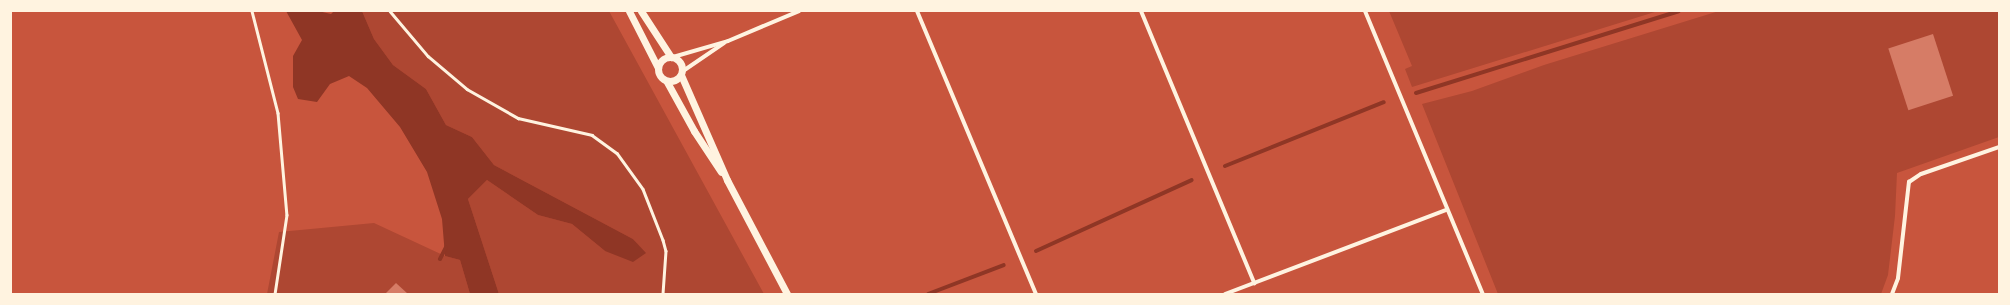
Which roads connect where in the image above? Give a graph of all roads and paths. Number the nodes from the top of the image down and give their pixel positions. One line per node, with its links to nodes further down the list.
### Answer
1 (252, 11): 18 (path)
2 (390, 11): 19 (path)
3 (629, 11): 11 (street)
4 (641, 11): 10 (street)
5 (799, 11): 9 (street)
6 (917, 11): 21 (street)
7 (1141, 11): 17 (street)
8 (1365, 11): 16 (street)
9 (728, 41): 10 (street); 12 (street)
10 (672, 57): 11 (street); 12 (street)
11 (658, 68): 13 (street)
12 (682, 73): 13 (street); 15 (street)
13 (667, 82): 15 (street)
14 (1999, 147): 24 (street)
15 (727, 180): 20 (street)
16 (1446, 210): 17 (street); 23 (street)
17 (1254, 283): 22 (street)
18 (275, 294)
19 (663, 294)
20 (787, 294)
21 (1036, 294)
22 (1225, 294)
23 (1483, 294)
24 (1892, 294)

